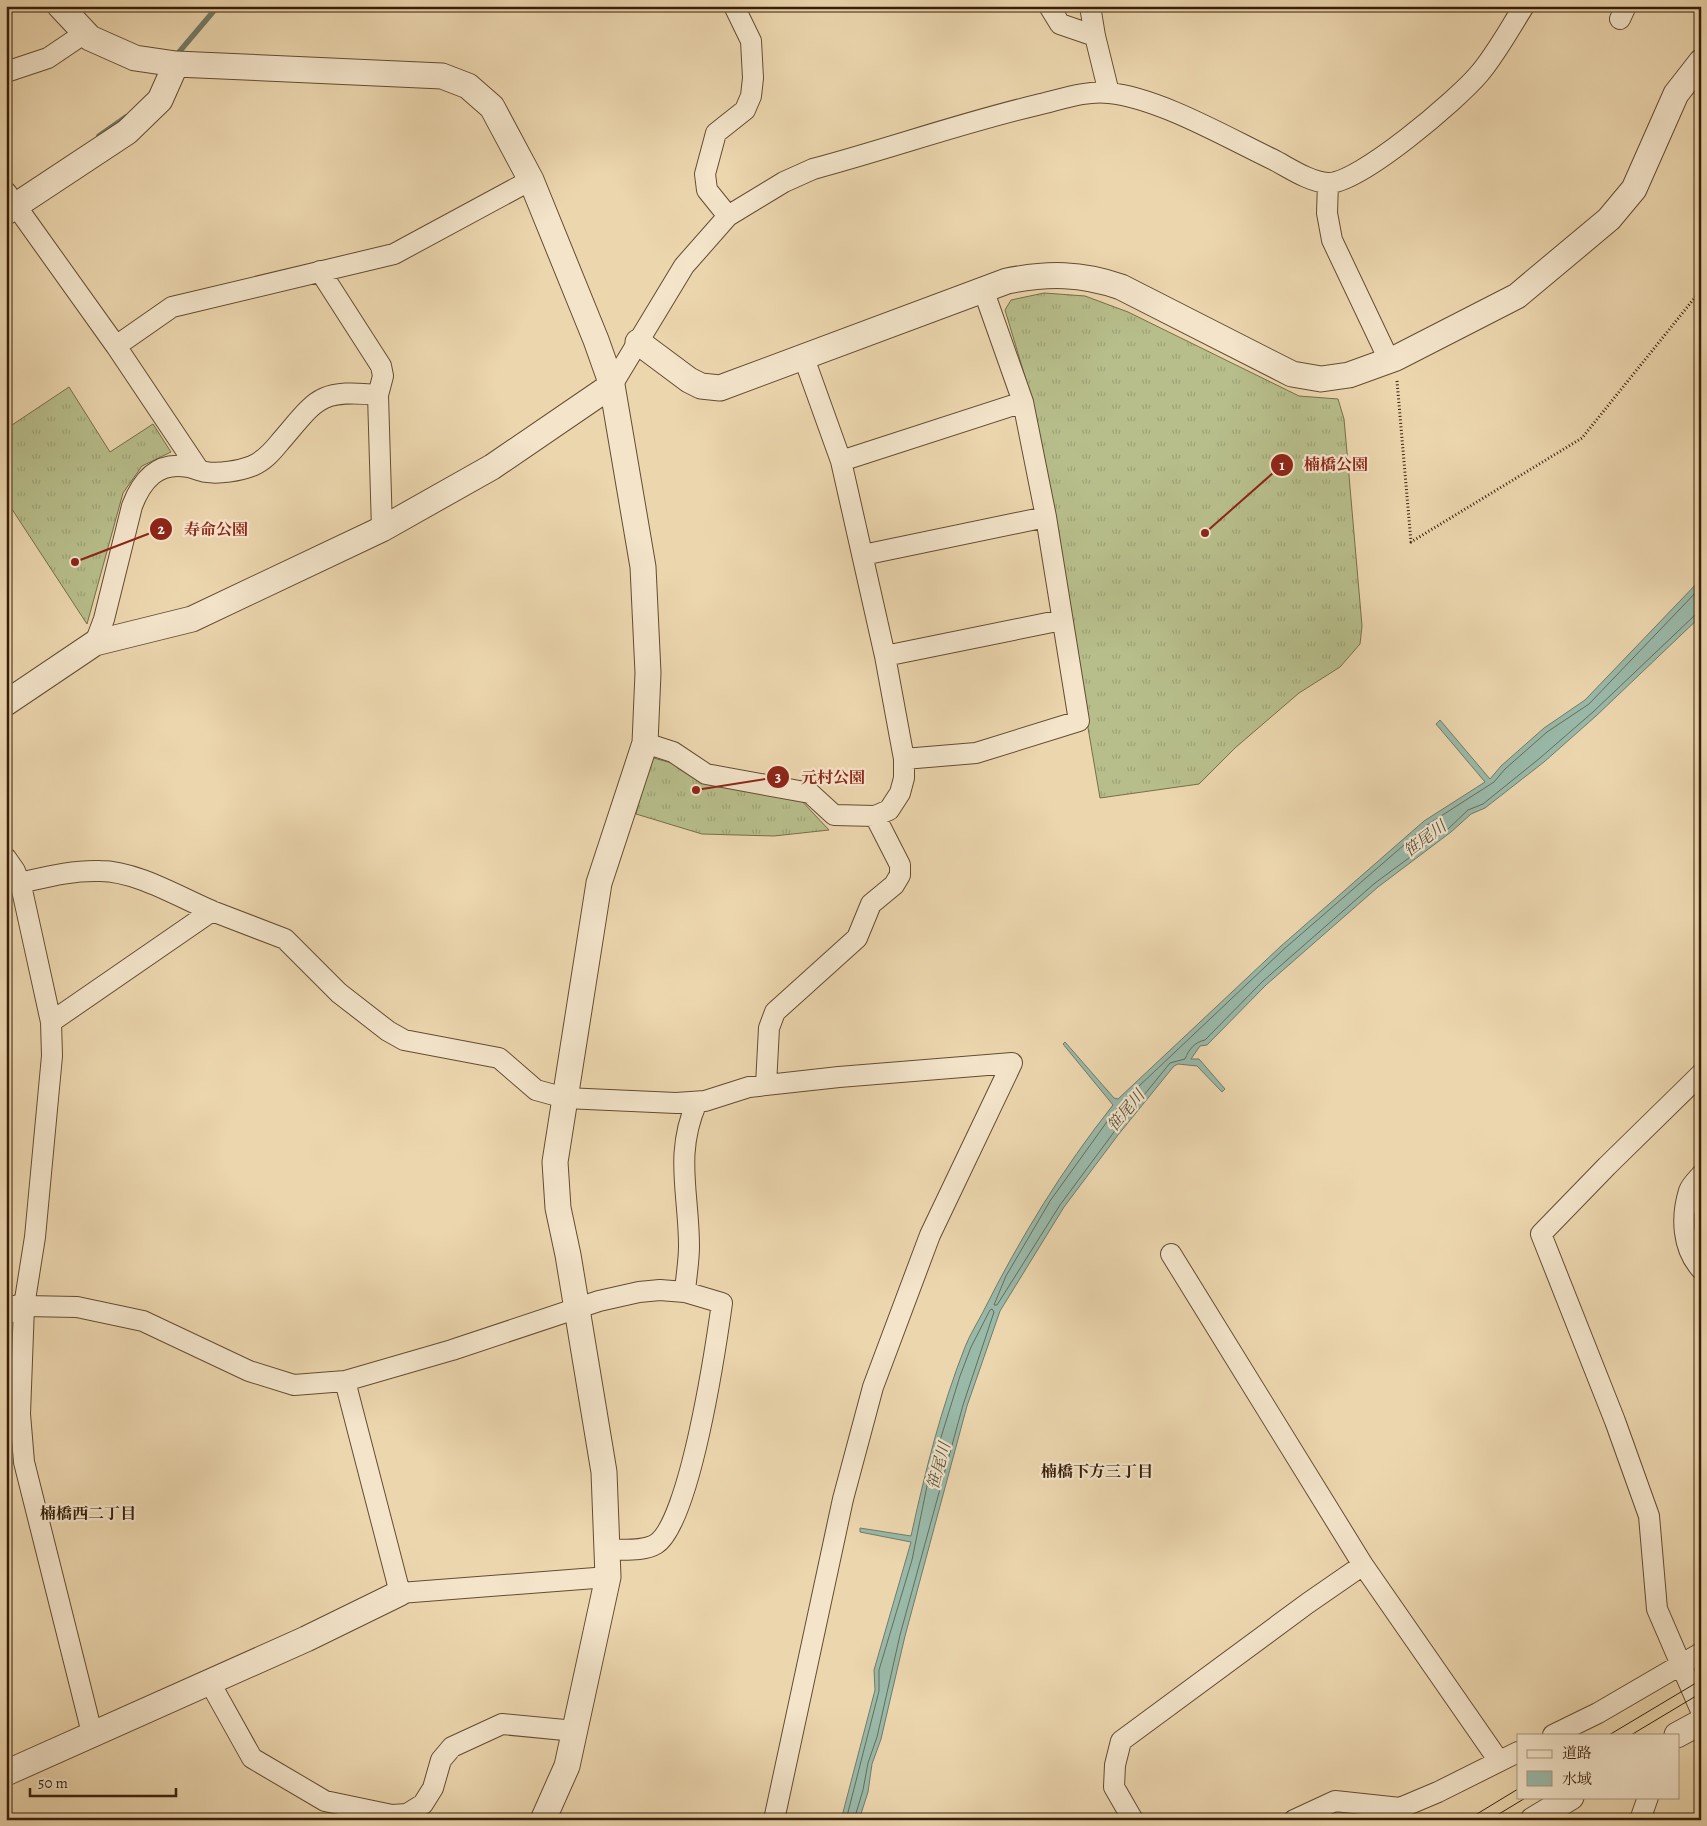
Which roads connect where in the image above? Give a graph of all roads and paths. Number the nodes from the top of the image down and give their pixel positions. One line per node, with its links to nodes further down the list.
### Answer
1 (60, 6): 6 (street)
2 (734, 6): 15 (street)
3 (1049, 6): 7 (street)
4 (1090, 6): 7 (street)
5 (1524, 6): 13 (street)
6 (85, 33): 9 (street); 10 (street)
7 (1095, 36): 11 (street)
8 (1701, 62): 22 (street)
9 (176, 64): 12 (street); 14 (street)
10 (6, 72)
11 (1109, 93): 13 (street); 15 (street)
12 (531, 180): 16 (street); 23 (street)
13 (1328, 183): 22 (street)
14 (10, 202): 20 (street)
15 (728, 216): 19 (street)
16 (320, 271): 20 (street); 24 (street)
17 (983, 289): 21 (street); 22 (street); 25 (street)
18 (1701, 290): 22 (path)
19 (638, 342): 21 (street); 23 (street)
20 (116, 346): 27 (street)
21 (804, 358): 26 (street)
22 (1392, 359)
23 (612, 385): 29 (street); 35 (street)
24 (378, 395): 27 (street); 29 (street)
25 (1023, 402): 26 (street); 28 (street)
26 (841, 461): 30 (street)
27 (199, 470): 32 (street)
28 (1046, 517): 30 (street); 31 (street)
29 (382, 529): 32 (street)
30 (863, 555): 33 (street)
31 (1062, 620): 33 (street); 36 (street)
32 (95, 642): 34 (street)
33 (885, 656): 36 (street)
34 (6, 702)
35 (645, 743): 37 (street); 44 (street)
36 (904, 759): 37 (street)
37 (875, 816): 43 (street)
38 (6, 858): 39 (street)
39 (19, 883): 40 (street); 41 (street)
40 (212, 912): 41 (street); 44 (street)
41 (51, 1022): 50 (street)
42 (1701, 1074): 58 (street)
43 (766, 1085): 45 (street); 72 (street)
44 (565, 1098): 45 (street); 51 (street)
45 (697, 1102): 49 (street)
46 (1701, 1175): 48 (street)
47 (1171, 1254): 54 (street)
48 (1701, 1269)
49 (685, 1292): 51 (street); 53 (street)
50 (15, 1309): 52 (street); 63 (street)
51 (578, 1310): 52 (street); 53 (street)
52 (345, 1381): 56 (street)
53 (607, 1550): 55 (street)
54 (1363, 1565): 67 (street); 73 (street)
55 (608, 1577): 56 (street); 62 (street)
56 (400, 1593): 59 (street)
57 (1701, 1653): 58 (street)
58 (1680, 1665): 60 (street); 64 (street)
59 (209, 1681): 62 (street); 63 (street)
60 (1701, 1711)
61 (1701, 1722): 65 (street)
62 (575, 1730): 71 (street)
63 (92, 1733): 68 (street)
64 (1555, 1734)
65 (1678, 1734)
66 (1517, 1752): 67 (street)
67 (1500, 1761): 74 (street)
68 (6, 1773)
69 (1569, 1798): 75 (street)
70 (1648, 1798): 76 (street)
71 (543, 1820)
72 (774, 1820)
73 (1133, 1820)
74 (1294, 1820)
75 (1533, 1820)
76 (1640, 1820)

